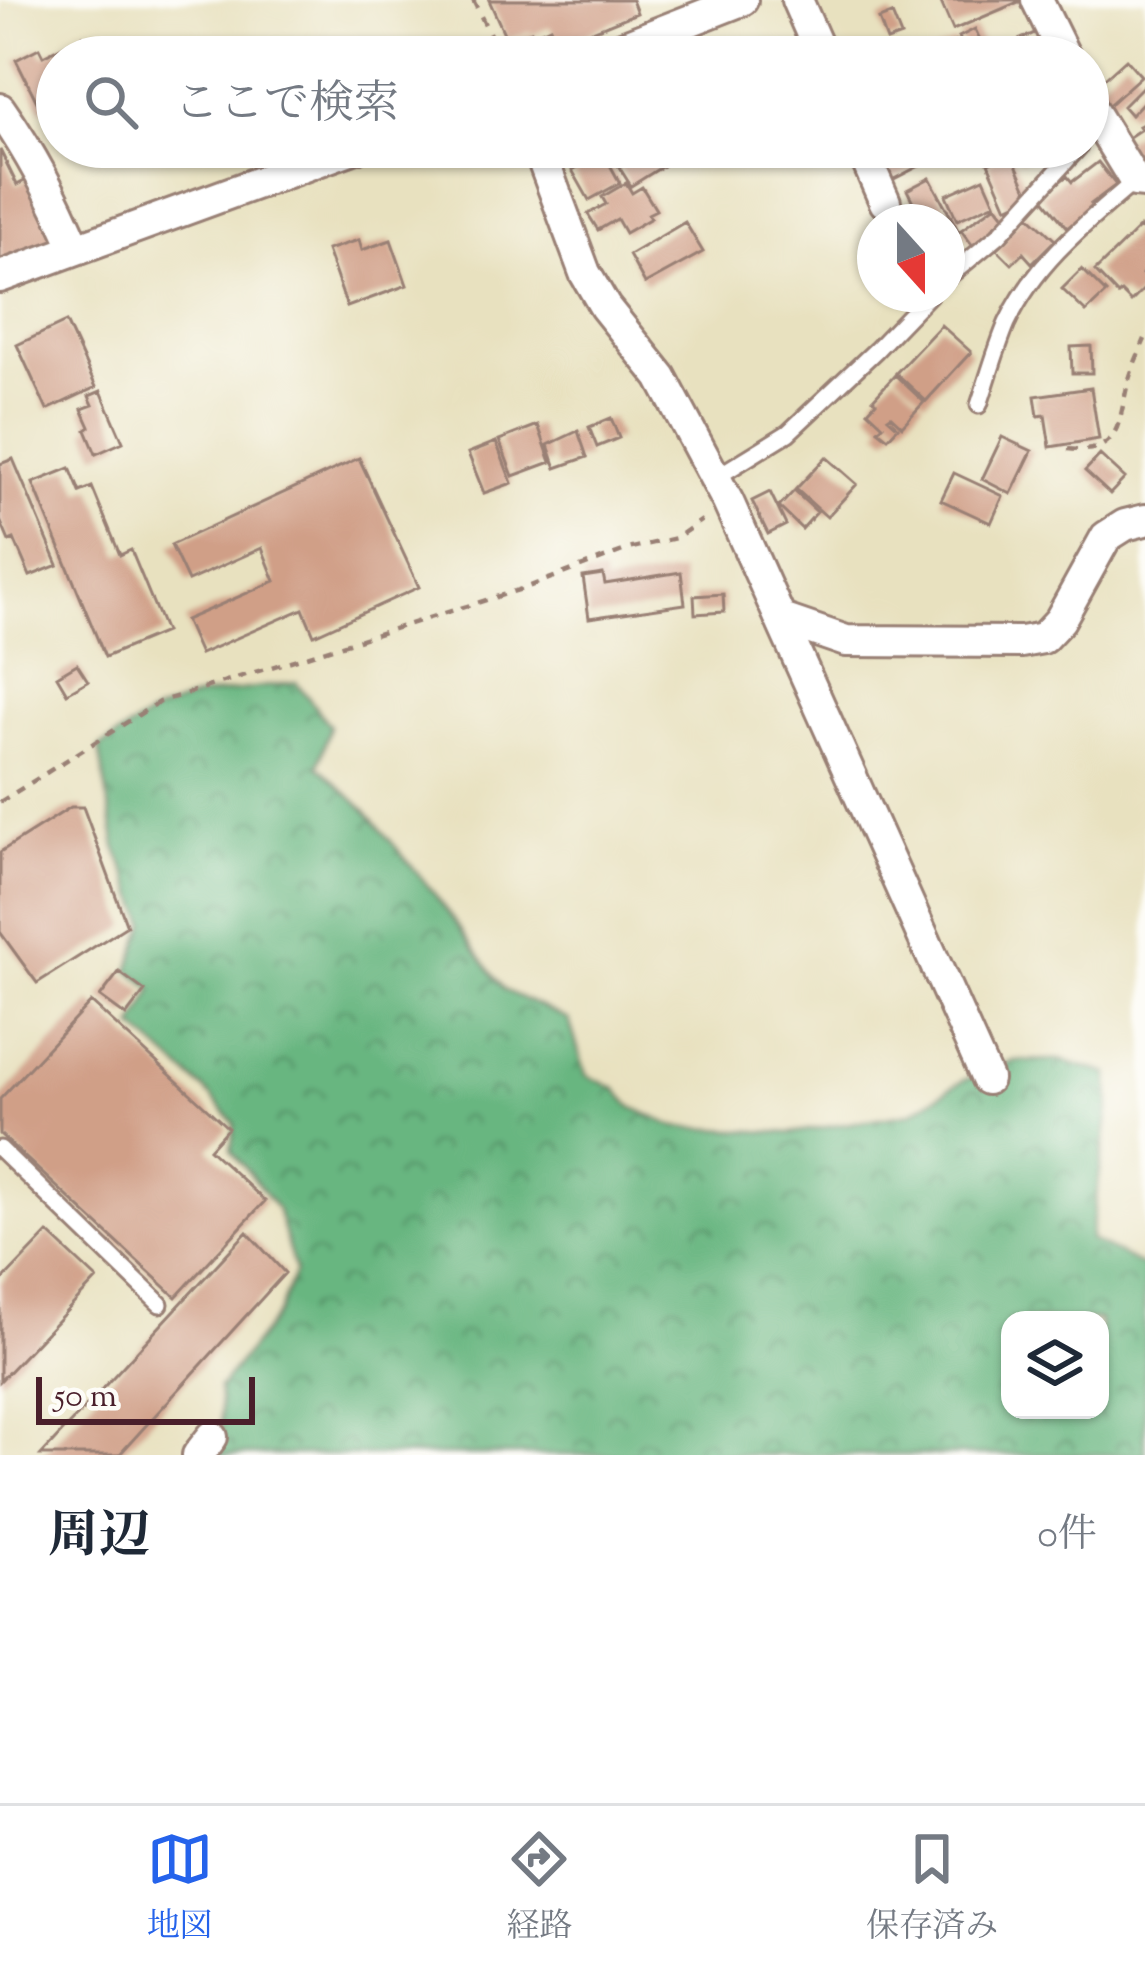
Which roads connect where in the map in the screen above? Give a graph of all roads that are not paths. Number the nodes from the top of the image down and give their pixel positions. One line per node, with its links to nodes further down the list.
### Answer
1 (742, 0): 4 (street)
2 (797, 0): 5 (street)
3 (1037, 0): 6 (street)
4 (650, 36)
5 (813, 36)
6 (1055, 36)
7 (0, 109): 9 (street)
8 (1109, 150): 15 (street)
9 (36, 162)
10 (39, 168): 17 (street)
11 (298, 168): 17 (street)
12 (546, 168): 22 (street)
13 (870, 168): 16 (street)
14 (1056, 168): 18 (lane)
15 (1140, 182): 21 (lane)
16 (885, 202)
17 (76, 249): 19 (street)
18 (965, 263)
19 (0, 277)
20 (912, 312): 22 (lane)
21 (979, 405)
22 (722, 490): 24 (street)
23 (1145, 520): 24 (street)
24 (782, 619): 25 (street)
25 (987, 1079)
26 (0, 1150): 27 (lane)
27 (160, 1304)

